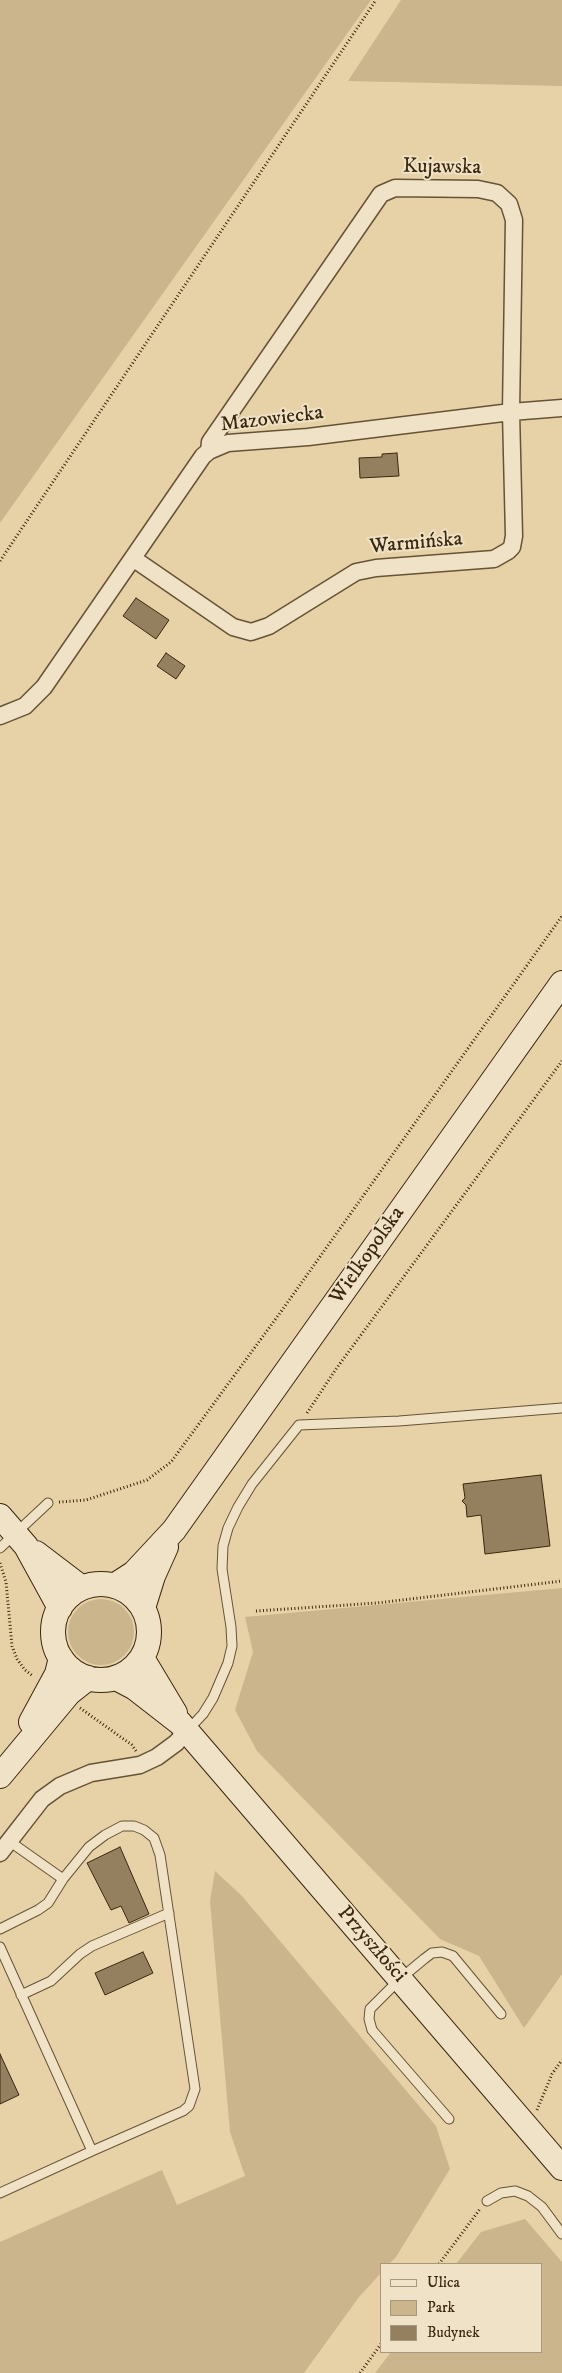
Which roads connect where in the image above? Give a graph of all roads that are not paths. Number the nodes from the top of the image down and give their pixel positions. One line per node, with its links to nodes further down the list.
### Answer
1 (562, 408): 2 (street, Mazowiecka)
2 (511, 412): 3 (street, Mazowiecka); 3 (street, Kujawska); 4 (street, Warmińska)
3 (209, 451): 4 (street, Mazowiecka)
4 (134, 559): 5 (street, Mazowiecka)
5 (0, 716)
6 (562, 983): 9 (main road, Wielkopolska)
7 (562, 1408): 20 (lane)
8 (48, 1503): 10 (lane)
9 (174, 1530): 11 (main road, Wielkopolska); 14 (main road, Wielkopolska)
10 (10, 1536): 12 (main road); 13 (main road)
11 (114, 1586): 12 (main road); 14 (main road)
12 (82, 1588): 13 (main road)
13 (60, 1608): 15 (main road)
14 (143, 1608): 16 (main road)
15 (61, 1658): 17 (main road); 19 (main road)
16 (142, 1658): 18 (main road); 20 (main road, Przyszłości)
17 (88, 1678): 18 (main road); 19 (main road)
18 (116, 1678): 20 (main road, Przyszłości)
19 (58, 1693): 21 (main road)
20 (184, 1727): 22 (street); 27 (main road, Przyszłości)
21 (0, 1775)
22 (4, 1847): 23 (lane)
23 (63, 1879): 24 (lane); 25 (lane)
24 (169, 1913): 28 (lane); 31 (lane)
25 (0, 1929)
26 (0, 1947): 28 (lane)
27 (400, 1978): 29 (lane); 30 (lane); 32 (main road, Przyszłości)
28 (22, 1994): 31 (lane)
29 (501, 2014)
30 (448, 2119)
31 (92, 2151): 33 (lane)
32 (562, 2168)
33 (0, 2193)
34 (487, 2201): 35 (lane)
35 (562, 2234)

